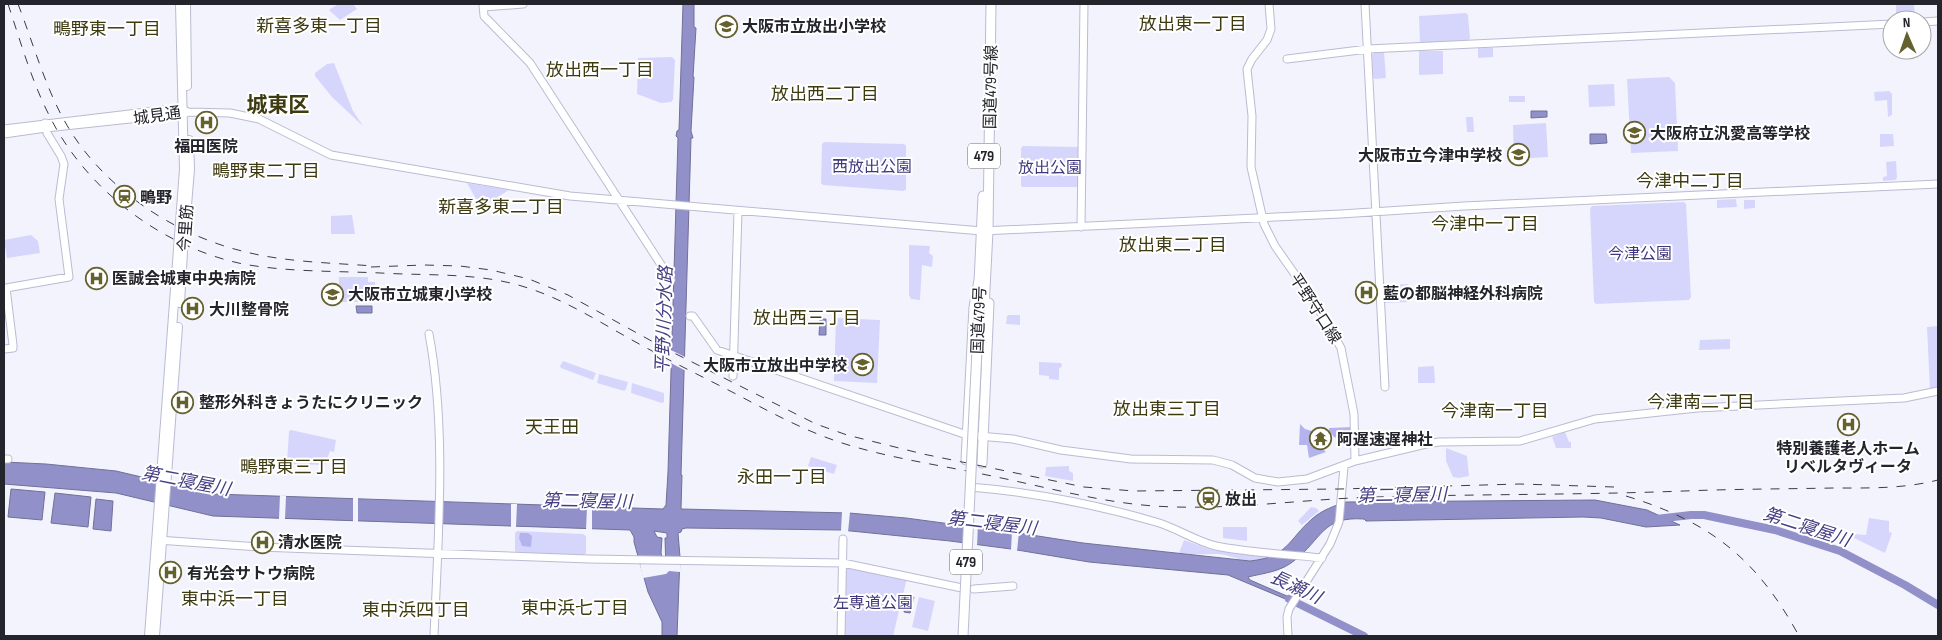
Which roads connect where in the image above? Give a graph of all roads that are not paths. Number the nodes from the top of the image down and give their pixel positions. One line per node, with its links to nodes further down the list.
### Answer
1 (180, 4): 13 (main road, 今里筋)
2 (186, 4): 13 (main road, 今里筋)
3 (523, 4): 9 (street)
4 (986, 4): 23 (highway, 国道479号 / 479)
5 (991, 4): 23 (highway, 国道479号線 / 479)
6 (1084, 4): 22 (street)
7 (1269, 4): 21 (street, 平野守口線)
8 (1366, 4): 11 (street)
9 (483, 5): 18 (street)
10 (1882, 24): 11 (street)
11 (1368, 49): 12 (street); 20 (street)
12 (1287, 59)
13 (185, 112): 14 (street, 城見通); 18 (street, 城見通); 43 (main road, 今里筋)
14 (45, 126): 15 (street, 城見通); 16 (street, 城見通); 30 (street)
15 (4, 129)
16 (4, 134)
17 (1938, 184): 20 (street, 城見通)
18 (618, 200): 19 (street, 城見通); 25 (street)
19 (738, 211): 23 (street, 城見通); 31 (street)
20 (1376, 212): 21 (street, 城見通); 33 (street)
21 (1261, 218): 22 (street, 城見通); 38 (street, 平野守口線)
22 (1081, 227): 23 (street, 城見通)
23 (985, 231): 24 (highway, 国道479号 / 479); 26 (highway, 国道479号 / 479)
24 (986, 268): 27 (highway, 国道479号 / 479); 36 (highway)
25 (671, 280)
26 (979, 280): 27 (highway, 国道479号 / 479); 35 (highway)
27 (981, 309): 41 (highway, 国道479号 / 479, bridge)
28 (690, 316): 31 (street)
29 (429, 334): 44 (street)
30 (4, 349)
31 (734, 357): 32 (street); 35 (street)
32 (733, 376)
33 (1385, 387)
34 (1938, 392): 38 (street)
35 (967, 435): 36 (street); 37 (highway)
36 (983, 437): 39 (highway); 40 (street)
37 (966, 460)
38 (1355, 461): 40 (street)
39 (982, 463)
40 (1344, 467): 45 (street)
41 (972, 488): 45 (street); 54 (highway, 国道479号 / 479, bridge); 55 (highway, 国道479号 / 479)
42 (843, 539): 46 (street)
43 (160, 541): 44 (street); 50 (main road); 51 (main road)
44 (437, 553): 46 (street); 52 (street)
45 (1322, 558): 56 (street)
46 (842, 563): 48 (street); 53 (street)
47 (1012, 586): 49 (street)
48 (962, 588)
49 (974, 589)
50 (149, 636)
51 (155, 636)
52 (434, 636)
53 (841, 636)
54 (963, 636)
55 (968, 636)
56 (1288, 636)

